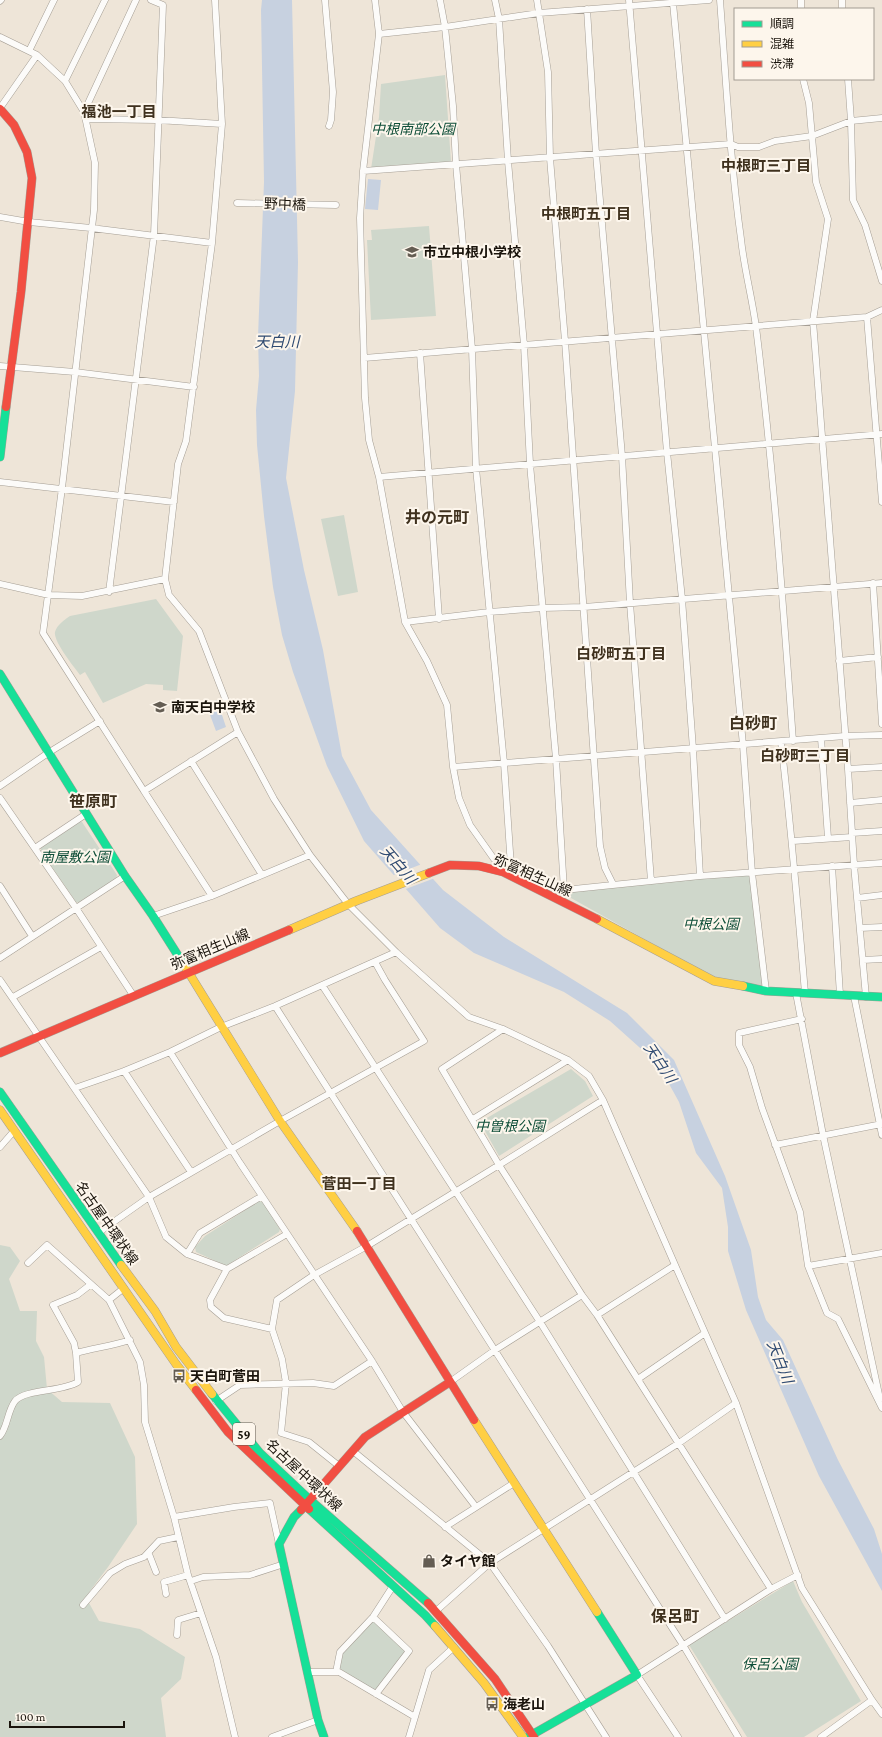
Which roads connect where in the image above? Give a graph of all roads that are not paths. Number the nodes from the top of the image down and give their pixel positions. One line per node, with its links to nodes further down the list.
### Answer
1 (54, 0): 21 (street)
2 (106, 0): 25 (street)
3 (136, 0): 27 (street)
4 (151, 0): 29 (street)
5 (215, 0): 31 (street)
6 (325, 0): 32 (street)
7 (375, 0): 19 (street)
8 (440, 0): 18 (street)
9 (495, 0): 17 (street)
10 (537, 0): 16 (street)
11 (709, 0): 14 (street)
12 (720, 0): 34 (street)
13 (630, 3): 14 (street); 15 (street); 36 (street)
14 (673, 3): 35 (street)
15 (588, 9): 16 (street); 37 (street)
16 (539, 13): 17 (street); 38 (street)
17 (499, 19): 18 (street); 39 (street)
18 (445, 27): 19 (street); 40 (street)
19 (379, 34): 41 (street)
20 (0, 37): 21 (street)
21 (29, 51): 22 (street)
22 (37, 55): 25 (street); 26 (street)
23 (803, 80): 33 (street)
24 (848, 80): 30 (street)
25 (65, 81): 27 (street)
26 (0, 108): 45 (street)
27 (85, 115): 29 (street); 46 (street)
28 (882, 118): 30 (street)
29 (157, 120): 31 (street); 47 (street)
30 (851, 121): 33 (street); 49 (street)
31 (222, 124): 48 (street)
32 (329, 126)
33 (812, 136): 34 (street); 52 (street)
34 (731, 144): 35 (street); 53 (street)
35 (687, 148): 36 (street); 54 (street)
36 (642, 151): 37 (street); 55 (street)
37 (596, 154): 38 (street); 56 (street)
38 (550, 158): 39 (street); 57 (street)
39 (508, 161): 40 (street); 58 (street)
40 (456, 164): 41 (street); 59 (street)
41 (363, 171): 61 (street)
42 (238, 203): 43 (street, 野中橋)
43 (334, 205)
44 (0, 217): 45 (street)
45 (29, 222): 46 (street); 63 (street)
46 (91, 228): 47 (street); 64 (street)
47 (154, 235): 48 (street); 65 (street)
48 (212, 243): 66 (street)
49 (882, 281)
50 (882, 310): 51 (street)
51 (867, 317): 52 (street); 67 (street)
52 (813, 321): 53 (street); 68 (street)
53 (755, 326): 54 (street); 69 (street)
54 (704, 330): 55 (street); 70 (street)
55 (657, 334): 56 (street); 71 (street)
56 (611, 337): 57 (street); 72 (street)
57 (565, 341): 58 (street); 74 (street)
58 (524, 345): 59 (street); 75 (street)
59 (472, 349): 60 (street); 76 (street)
60 (420, 353): 61 (street); 77 (street)
61 (364, 358): 78 (street)
62 (0, 366): 63 (street)
63 (10, 367): 64 (street); 73 (street)
64 (75, 372): 65 (street); 80 (street)
65 (135, 380): 66 (street); 81 (street)
66 (194, 387): 82 (street)
67 (879, 434): 68 (street); 83 (street)
68 (823, 439): 69 (street); 88 (street)
69 (768, 444): 70 (street); 89 (street)
70 (715, 448): 71 (street); 92 (street)
71 (667, 452): 72 (street); 93 (street)
72 (622, 456): 74 (street); 94 (street)
73 (0, 458)
74 (574, 460): 75 (street); 95 (street)
75 (530, 464): 76 (street); 96 (street)
76 (476, 468): 77 (street); 97 (street)
77 (427, 473): 78 (street); 98 (street)
78 (379, 477): 99 (street)
79 (0, 482): 80 (street)
80 (62, 488): 81 (street); 91 (street)
81 (121, 496): 82 (street); 90 (street)
82 (174, 502): 84 (street)
83 (882, 502)
84 (165, 579): 90 (street); 105 (street)
85 (873, 583): 86 (street); 88 (street); 100 (street)
86 (882, 583)
87 (0, 584): 91 (street)
88 (833, 587): 89 (street); 101 (street)
89 (782, 591): 92 (street); 109 (street)
90 (109, 592): 91 (street)
91 (49, 595): 103 (street)
92 (728, 595): 93 (street); 111 (street)
93 (682, 599): 94 (street); 112 (street)
94 (630, 604): 95 (street); 114 (street)
95 (584, 607): 96 (street); 115 (street)
96 (542, 608): 97 (street); 116 (street)
97 (489, 612): 98 (street); 118 (street)
98 (439, 619): 99 (street)
99 (405, 622): 119 (street)
100 (878, 657): 101 (street); 104 (street)
101 (839, 661): 107 (street)
102 (0, 674): 113 (street)
103 (100, 721): 113 (street); 123 (street)
104 (882, 724)
105 (238, 732): 117 (street); 133 (street)
106 (882, 735): 107 (street)
107 (846, 736): 108 (street); 121 (street)
108 (821, 738): 109 (street); 130 (street)
109 (793, 741): 110 (street)
110 (781, 742): 111 (street); 131 (street)
111 (743, 745): 112 (street); 139 (street)
112 (693, 749): 114 (street); 142 (street)
113 (48, 753): 122 (street); 127 (street)
114 (640, 753): 115 (street); 143 (street)
115 (595, 756): 116 (street); 144 (street)
116 (556, 759): 118 (street); 146 (street)
117 (191, 760): 123 (street); 140 (street)
118 (504, 763): 119 (street); 137 (street)
119 (453, 767): 137 (street)
120 (882, 767): 121 (street)
121 (848, 769): 126 (street)
122 (0, 786)
123 (144, 791): 148 (street)
124 (0, 798): 132 (street)
125 (882, 800): 126 (street)
126 (850, 803): 129 (street)
127 (86, 814): 132 (street); 141 (street)
128 (882, 831): 129 (street)
129 (852, 835): 130 (street); 135 (street)
130 (828, 838): 131 (street)
131 (793, 841): 138 (street)
132 (35, 848): 151 (street)
133 (310, 855): 140 (street); 150 (street)
134 (882, 863): 135 (street)
135 (854, 865): 136 (street); 149 (street)
136 (832, 866): 138 (street); 168 (street)
137 (511, 867): 146 (street)
138 (794, 870): 139 (street); 166 (street)
139 (752, 873): 142 (street); 165 (street)
140 (262, 875): 148 (street)
141 (125, 876): 151 (street); 152 (street)
142 (700, 876): 143 (street)
143 (651, 881): 144 (street)
144 (613, 884): 146 (street)
145 (0, 886): 155 (street)
146 (564, 890)
147 (882, 895): 149 (street)
148 (212, 896): 152 (street)
149 (857, 898): 154 (street)
150 (352, 902): 157 (street); 162 (street, 弥富相生山線); 165 (street, 弥富相生山線)
151 (76, 908): 155 (street); 156 (street)
152 (153, 916): 162 (street)
153 (882, 927): 154 (street)
154 (860, 928): 160 (street)
155 (32, 936): 158 (street)
156 (101, 947): 167 (street); 171 (street)
157 (396, 952): 161 (street); 176 (street)
158 (0, 958)
159 (882, 959): 160 (street)
160 (863, 960): 170 (street)
161 (375, 962): 164 (street); 181 (street)
162 (188, 973): 167 (street, 弥富相生山線); 175 (street)
163 (0, 980): 171 (street)
164 (322, 985): 173 (street); 181 (street)
165 (766, 990): 166 (street, 弥富相生山線)
166 (800, 993): 168 (street, 弥富相生山線); 174 (street)
167 (133, 995): 177 (street, 弥富相生山線)
168 (840, 995): 169 (street, 弥富相生山線)
169 (854, 996): 170 (street, 弥富相生山線); 190 (street)
170 (866, 996): 172 (street, 弥富相生山線)
171 (13, 997): 177 (street)
172 (882, 997)
173 (275, 1006): 175 (street); 185 (street)
174 (802, 1020): 192 (street); 194 (street)
175 (221, 1027): 178 (street); 189 (street)
176 (503, 1030): 180 (street); 188 (street)
177 (40, 1036): 179 (street, 弥富相生山線); 183 (street)
178 (170, 1052): 182 (street); 196 (street)
179 (0, 1053)
180 (568, 1060): 186 (street); 188 (street)
181 (375, 1067): 185 (street); 199 (street)
182 (124, 1071): 183 (street); 198 (street)
183 (75, 1088): 201 (street)
184 (0, 1092): 203 (street, 名古屋中環状線 / 59)
185 (329, 1093): 189 (street); 202 (street)
186 (603, 1100): 197 (street); 210 (street)
187 (0, 1110): 191 (street, 名古屋中環状線 / 59)
188 (473, 1119): 197 (street)
189 (280, 1120): 196 (street); 205 (street)
190 (881, 1124): 192 (street); 193 (street)
191 (14, 1131): 195 (street); 215 (street, 名古屋中環状線 / 59)
192 (823, 1134): 194 (street); 208 (street)
193 (882, 1134)
194 (775, 1145): 211 (street)
195 (0, 1147)
196 (232, 1149): 198 (street); 200 (street)
197 (499, 1165): 199 (street); 216 (street)
198 (190, 1172): 201 (street)
199 (457, 1191): 202 (street); 219 (street)
200 (262, 1196): 204 (street); 207 (street)
201 (149, 1197): 203 (street); 207 (street)
202 (410, 1219): 205 (street); 223 (street)
203 (98, 1232): 229 (street, 名古屋中環状線 / 59)
204 (288, 1234): 212 (street); 213 (street)
205 (367, 1246): 213 (street); 227 (street)
206 (882, 1253): 208 (street)
207 (187, 1254): 212 (street)
208 (849, 1260): 211 (street); 231 (street)
209 (28, 1263): 214 (street)
210 (675, 1265): 218 (street); 221 (street)
211 (808, 1266): 231 (street)
212 (227, 1269): 220 (street)
213 (314, 1274): 220 (street); 225 (street)
214 (90, 1285): 217 (street); 224 (street)
215 (124, 1288): 217 (street); 240 (street, 名古屋中環状線 / 59)
216 (582, 1295): 218 (street); 219 (street)
217 (109, 1300): 222 (street)
218 (597, 1314): 226 (street)
219 (540, 1322): 223 (street); 237 (street)
220 (272, 1329): 228 (street)
221 (705, 1333): 226 (street); 230 (street)
222 (130, 1340): 224 (street); 242 (street)
223 (495, 1350): 227 (street); 239 (street)
224 (76, 1353): 233 (street)
225 (372, 1361): 228 (street); 232 (street)
226 (638, 1378): 234 (street)
227 (450, 1382): 232 (street); 238 (street)
228 (286, 1383): 229 (street); 236 (street)
229 (216, 1401): 240 (street, 名古屋中環状線 / 59)
230 (736, 1403): 234 (street); 251 (street)
231 (882, 1408)
232 (403, 1412): 235 (street); 241 (street)
233 (0, 1436)
234 (679, 1444): 237 (street); 254 (street)
235 (353, 1451): 236 (street); 243 (street)
236 (339, 1466): 240 (street)
237 (634, 1472): 239 (street); 260 (street)
238 (514, 1483): 241 (street); 244 (street)
239 (590, 1500): 244 (street); 262 (street)
240 (307, 1502): 246 (street); 253 (street, 名古屋中環状線 / 59); 257 (street, 名古屋中環状線 / 59)
241 (476, 1507): 243 (street)
242 (174, 1517): 245 (street); 246 (street)
243 (445, 1527): 249 (street)
244 (544, 1529): 249 (street); 266 (street)
245 (178, 1537): 247 (street); 252 (street)
246 (279, 1544): 248 (street)
247 (148, 1554): 250 (street); 256 (street)
248 (284, 1564): 252 (street); 264 (street)
249 (490, 1564): 257 (street); 269 (street)
250 (156, 1572)
251 (798, 1575): 254 (street); 268 (street)
252 (190, 1578): 255 (street); 258 (street)
253 (393, 1586): 259 (street); 263 (street, 名古屋中環状線 / 59)
254 (771, 1589): 260 (street)
255 (166, 1594)
256 (83, 1605)
257 (436, 1612): 273 (street, 名古屋中環状線 / 59)
258 (201, 1613): 261 (street); 274 (street)
259 (373, 1617): 265 (street); 267 (street)
260 (724, 1619): 262 (street)
261 (177, 1635)
262 (683, 1645): 266 (street); 281 (street)
263 (454, 1647): 271 (street); 278 (street, 名古屋中環状線 / 59)
264 (307, 1672): 265 (street); 272 (street)
265 (336, 1672): 267 (street)
266 (637, 1675): 269 (street); 280 (street)
267 (376, 1694): 271 (street)
268 (872, 1700): 270 (street); 282 (street)
269 (585, 1704): 273 (street); 279 (street)
270 (882, 1714)
271 (415, 1717): 277 (street)
272 (318, 1720): 275 (street); 276 (street)
273 (531, 1736)
274 (235, 1737)
275 (272, 1737)
276 (324, 1737)
277 (409, 1737)
278 (523, 1737)
279 (606, 1737)
280 (678, 1737)
281 (738, 1737)
282 (821, 1737)

